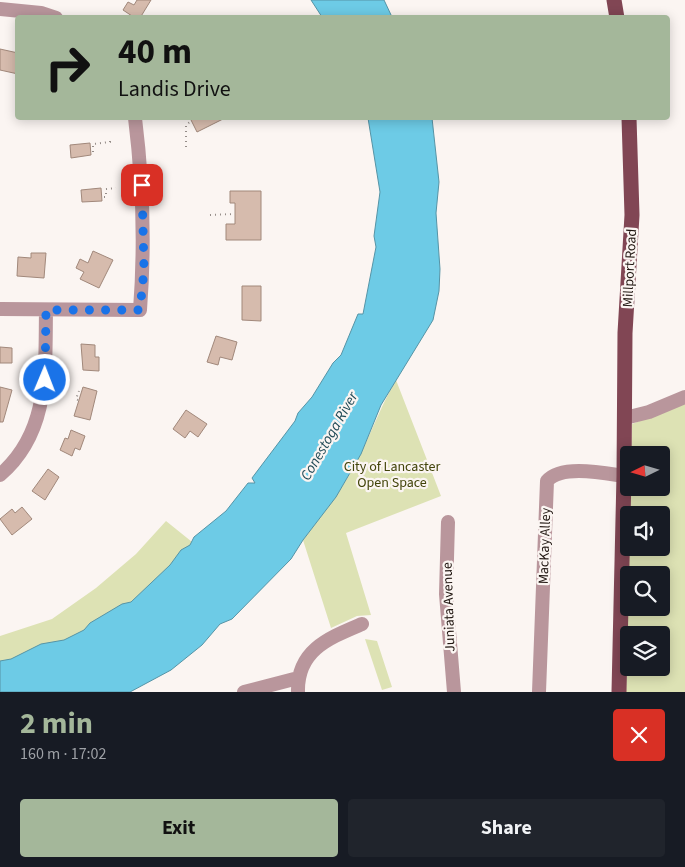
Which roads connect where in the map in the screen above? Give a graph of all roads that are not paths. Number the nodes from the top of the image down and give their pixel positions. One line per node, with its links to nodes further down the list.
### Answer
1 (614, 0): 4 (main road)
2 (0, 9): 3 (street)
3 (37, 15)
4 (616, 15)
5 (135, 120): 8 (street)
6 (629, 120): 10 (main road, Millport Road)
7 (0, 309): 8 (street)
8 (46, 310): 12 (street)
9 (685, 397): 10 (street)
10 (625, 418): 11 (main road, Millport Road)
11 (625, 446)
12 (0, 475)
13 (620, 475): 20 (street, MacKay Alley)
14 (624, 496): 21 (main road, Millport Road)
15 (448, 522): 19 (street, Juniata Avenue)
16 (362, 624): 17 (street)
17 (298, 685): 18 (street)
18 (244, 692)
19 (454, 692)
20 (539, 692)
21 (619, 692)

